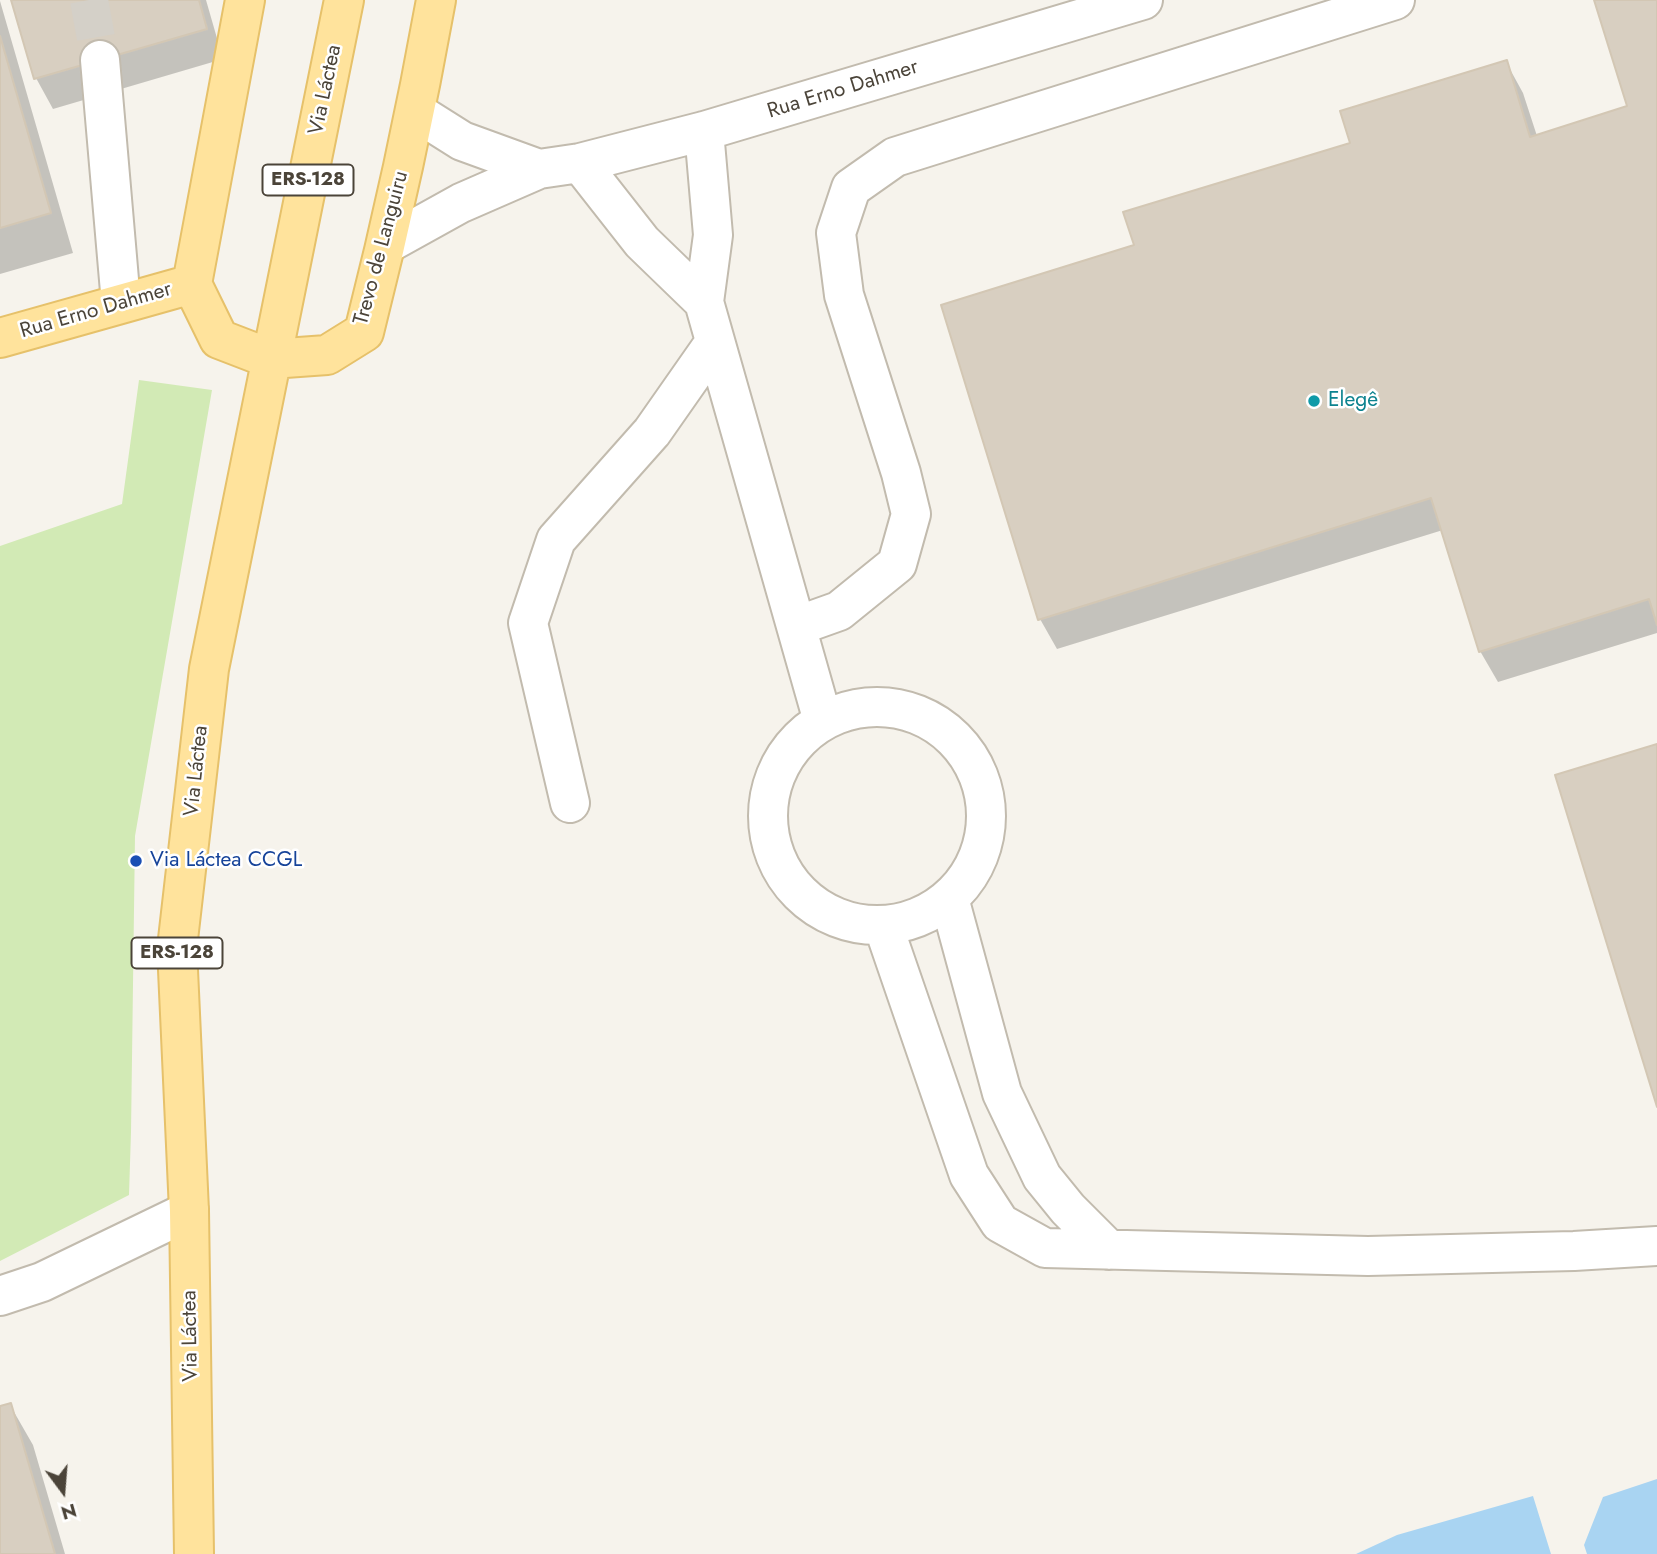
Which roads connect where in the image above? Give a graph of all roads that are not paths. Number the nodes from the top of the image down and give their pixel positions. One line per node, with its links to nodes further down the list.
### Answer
1 (245, 0): 12 (main road)
2 (344, 0): 17 (main road, Via Láctea / ERS-128)
3 (436, 0): 7 (main road, Trevo de Languiru)
4 (1143, 0): 8 (street, Rua Erno Dahmer)
5 (1395, 0): 18 (street)
6 (100, 60): 14 (street)
7 (416, 112): 10 (street, Rua Erno Dahmer); 11 (main road, Trevo de Languiru)
8 (704, 131): 9 (street, Rua Erno Dahmer); 13 (street)
9 (580, 163): 10 (street, Rua Erno Dahmer); 13 (street)
10 (539, 169): 11 (street, Rua Erno Dahmer)
11 (387, 244): 17 (main road, Trevo de Languiru)
12 (192, 284): 14 (main road, Rua Erno Dahmer); 17 (main road, Trevo de Languiru)
13 (704, 302): 16 (street)
14 (121, 303): 15 (main road, Rua Erno Dahmer)
15 (0, 338)
16 (715, 342): 18 (street); 20 (street)
17 (271, 359): 23 (main road, Via Láctea / ERS-128)
18 (797, 626): 19 (street)
19 (823, 721): 21 (street); 22 (street)
20 (569, 803)
21 (950, 898): 22 (street); 25 (street)
22 (883, 925): 25 (street)
23 (189, 1211): 26 (street); 27 (main road, Via Láctea / ERS-128)
24 (1657, 1246): 25 (street)
25 (1109, 1250)
26 (0, 1296)
27 (194, 1554)

